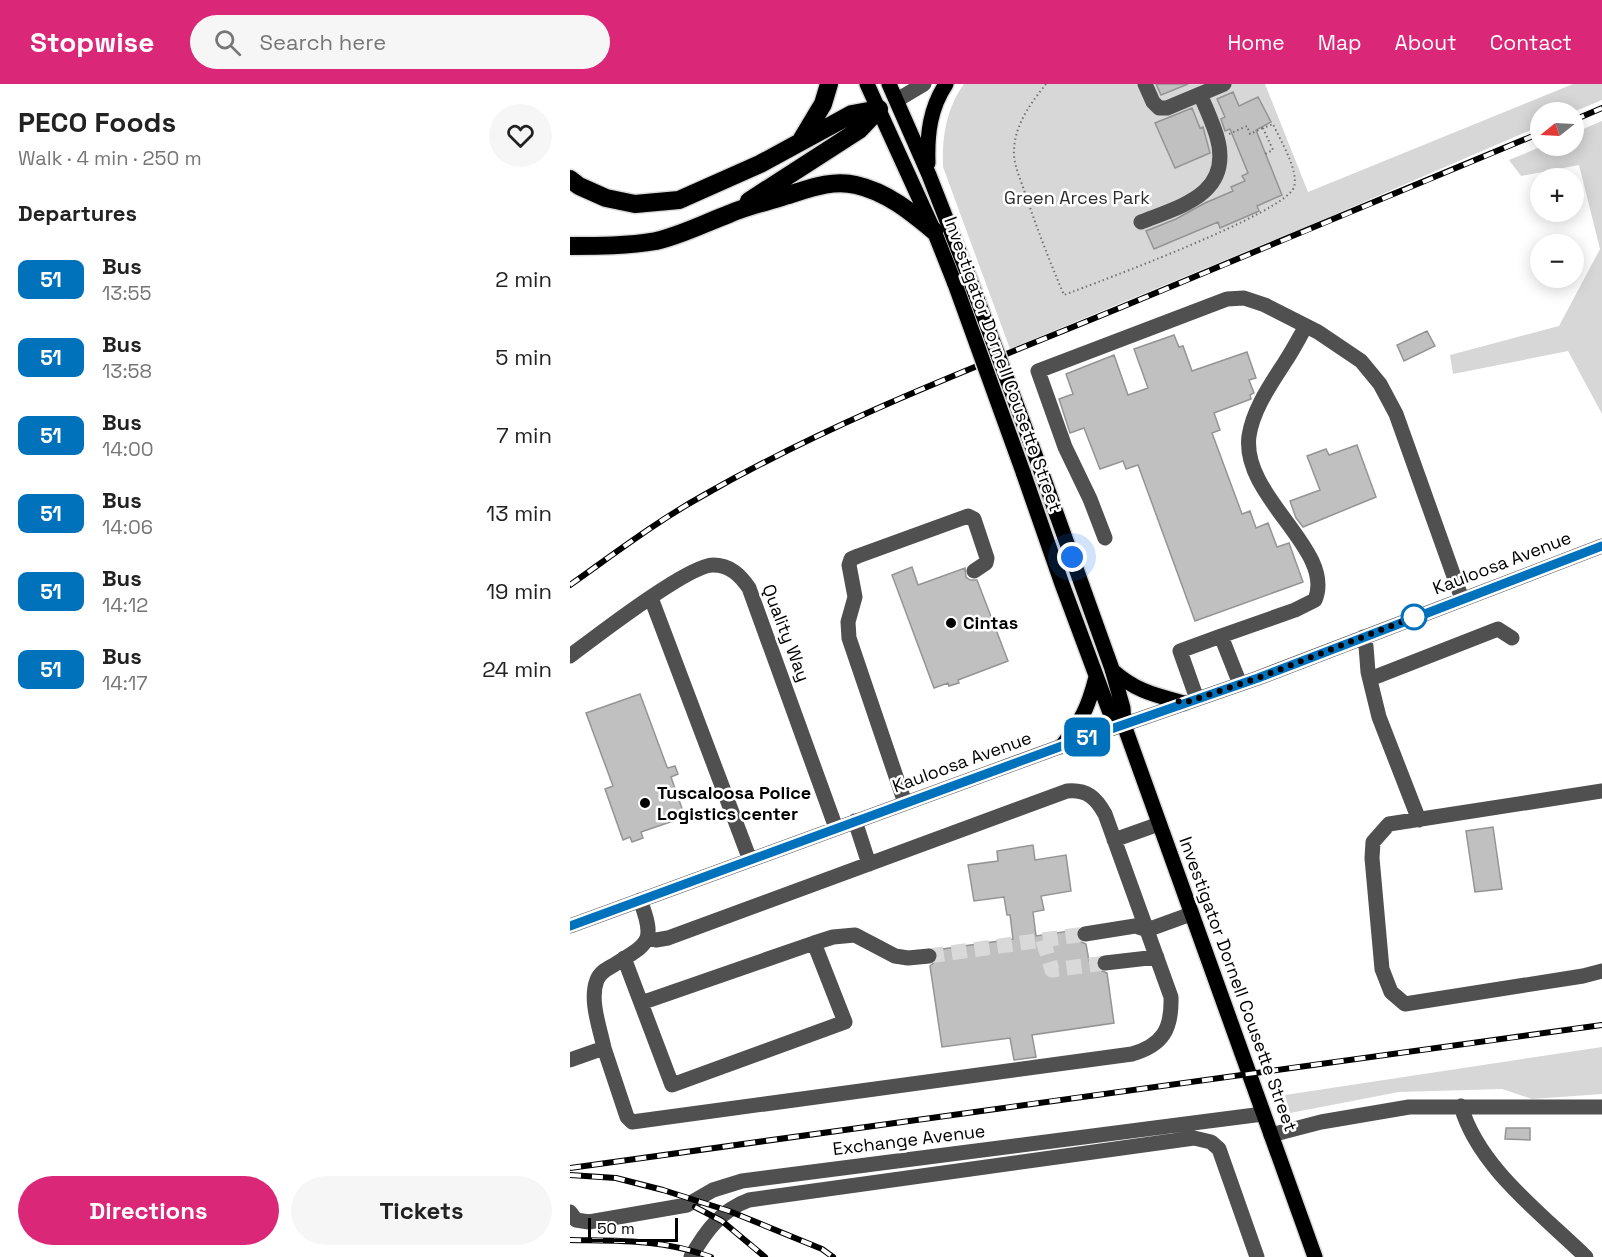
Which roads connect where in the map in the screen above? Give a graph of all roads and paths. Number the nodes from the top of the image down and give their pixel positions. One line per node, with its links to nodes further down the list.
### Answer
1 (829, 84): 12 (highway)
2 (867, 84): 11 (main road, Investigator Dornell Cousette Street)
3 (889, 84): 10 (main road, Investigator Dornell Cousette Street)
4 (924, 84): 10 (street)
5 (946, 84): 14 (main road)
6 (1046, 84): 13 (path)
7 (1145, 84): 9 (street)
8 (1224, 84): 9 (street)
9 (1200, 94): 17 (street)
10 (897, 100): 11 (main road); 14 (main road, Investigator Dornell Cousette Street)
11 (879, 109): 12 (highway); 16 (highway); 18 (main road, Investigator Dornell Cousette Street)
12 (801, 140): 15 (highway)
13 (1265, 154)
14 (929, 175): 30 (main road, Investigator Dornell Cousette Street, bridge)
15 (570, 180)
16 (731, 213): 18 (highway); 19 (highway)
17 (1141, 222)
18 (934, 231): 31 (main road, Investigator Dornell Cousette Street, bridge)
19 (570, 246)
20 (1306, 326): 21 (street); 25 (street); 26 (street)
21 (1105, 538)
22 (1602, 546): 25 (street, Kauloosa Avenue)
23 (974, 571): 38 (street)
24 (651, 598): 29 (street, Quality Way); 42 (street, Quality Way); 44 (street)
25 (1462, 599): 27 (street, Kauloosa Avenue)
26 (1221, 636): 33 (street); 34 (street)
27 (1363, 637): 32 (street); 33 (street, Kauloosa Avenue)
28 (1512, 638): 32 (street)
29 (570, 656)
30 (1112, 669): 34 (main road); 35 (main road, Investigator Dornell Cousette Street)
31 (1096, 677): 35 (main road, Investigator Dornell Cousette Street); 36 (main road)
32 (1370, 679): 39 (street)
33 (1240, 684): 34 (street, Kauloosa Avenue)
34 (1190, 701): 35 (street, Kauloosa Avenue)
35 (1124, 725): 36 (street, Kauloosa Avenue); 41 (main road, Investigator Dornell Cousette Street)
36 (1062, 746): 38 (street, Kauloosa Avenue)
37 (1602, 791): 39 (street)
38 (905, 803): 40 (street, Kauloosa Avenue)
39 (1419, 820): 57 (street)
40 (855, 821): 42 (street, Kauloosa Avenue); 45 (street)
41 (1160, 824): 43 (street); 47 (main road, Investigator Dornell Cousette Street)
42 (836, 828): 44 (street, Kauloosa Avenue)
43 (1114, 840): 45 (street); 49 (street)
44 (750, 860): 46 (street, Kauloosa Avenue)
45 (869, 864): 51 (street)
46 (640, 900): 48 (street, Kauloosa Avenue); 51 (street)
47 (1191, 914): 49 (street); 63 (main road, Investigator Dornell Cousette Street)
48 (570, 926)
49 (1147, 930): 50 (street); 54 (street)
50 (1085, 934)
51 (648, 938): 55 (street)
52 (814, 943): 53 (street); 58 (street); 58 (street)
53 (929, 956)
54 (1157, 957): 56 (street); 59 (street)
55 (624, 958): 58 (street); 59 (street)
56 (1105, 963)
57 (1602, 971)
58 (641, 1003)
59 (604, 1048): 60 (street)
60 (570, 1060)
61 (1461, 1106): 62 (street); 64 (street); 69 (street)
62 (1602, 1107)
63 (1263, 1114): 64 (main road, Investigator Dornell Cousette Street); 65 (street, Exchange Avenue)
64 (1271, 1135): 68 (main road, Investigator Dornell Cousette Street)
65 (570, 1212)
66 (691, 1257): 67 (street)
67 (1257, 1257)
68 (1315, 1257)
69 (1586, 1257)

